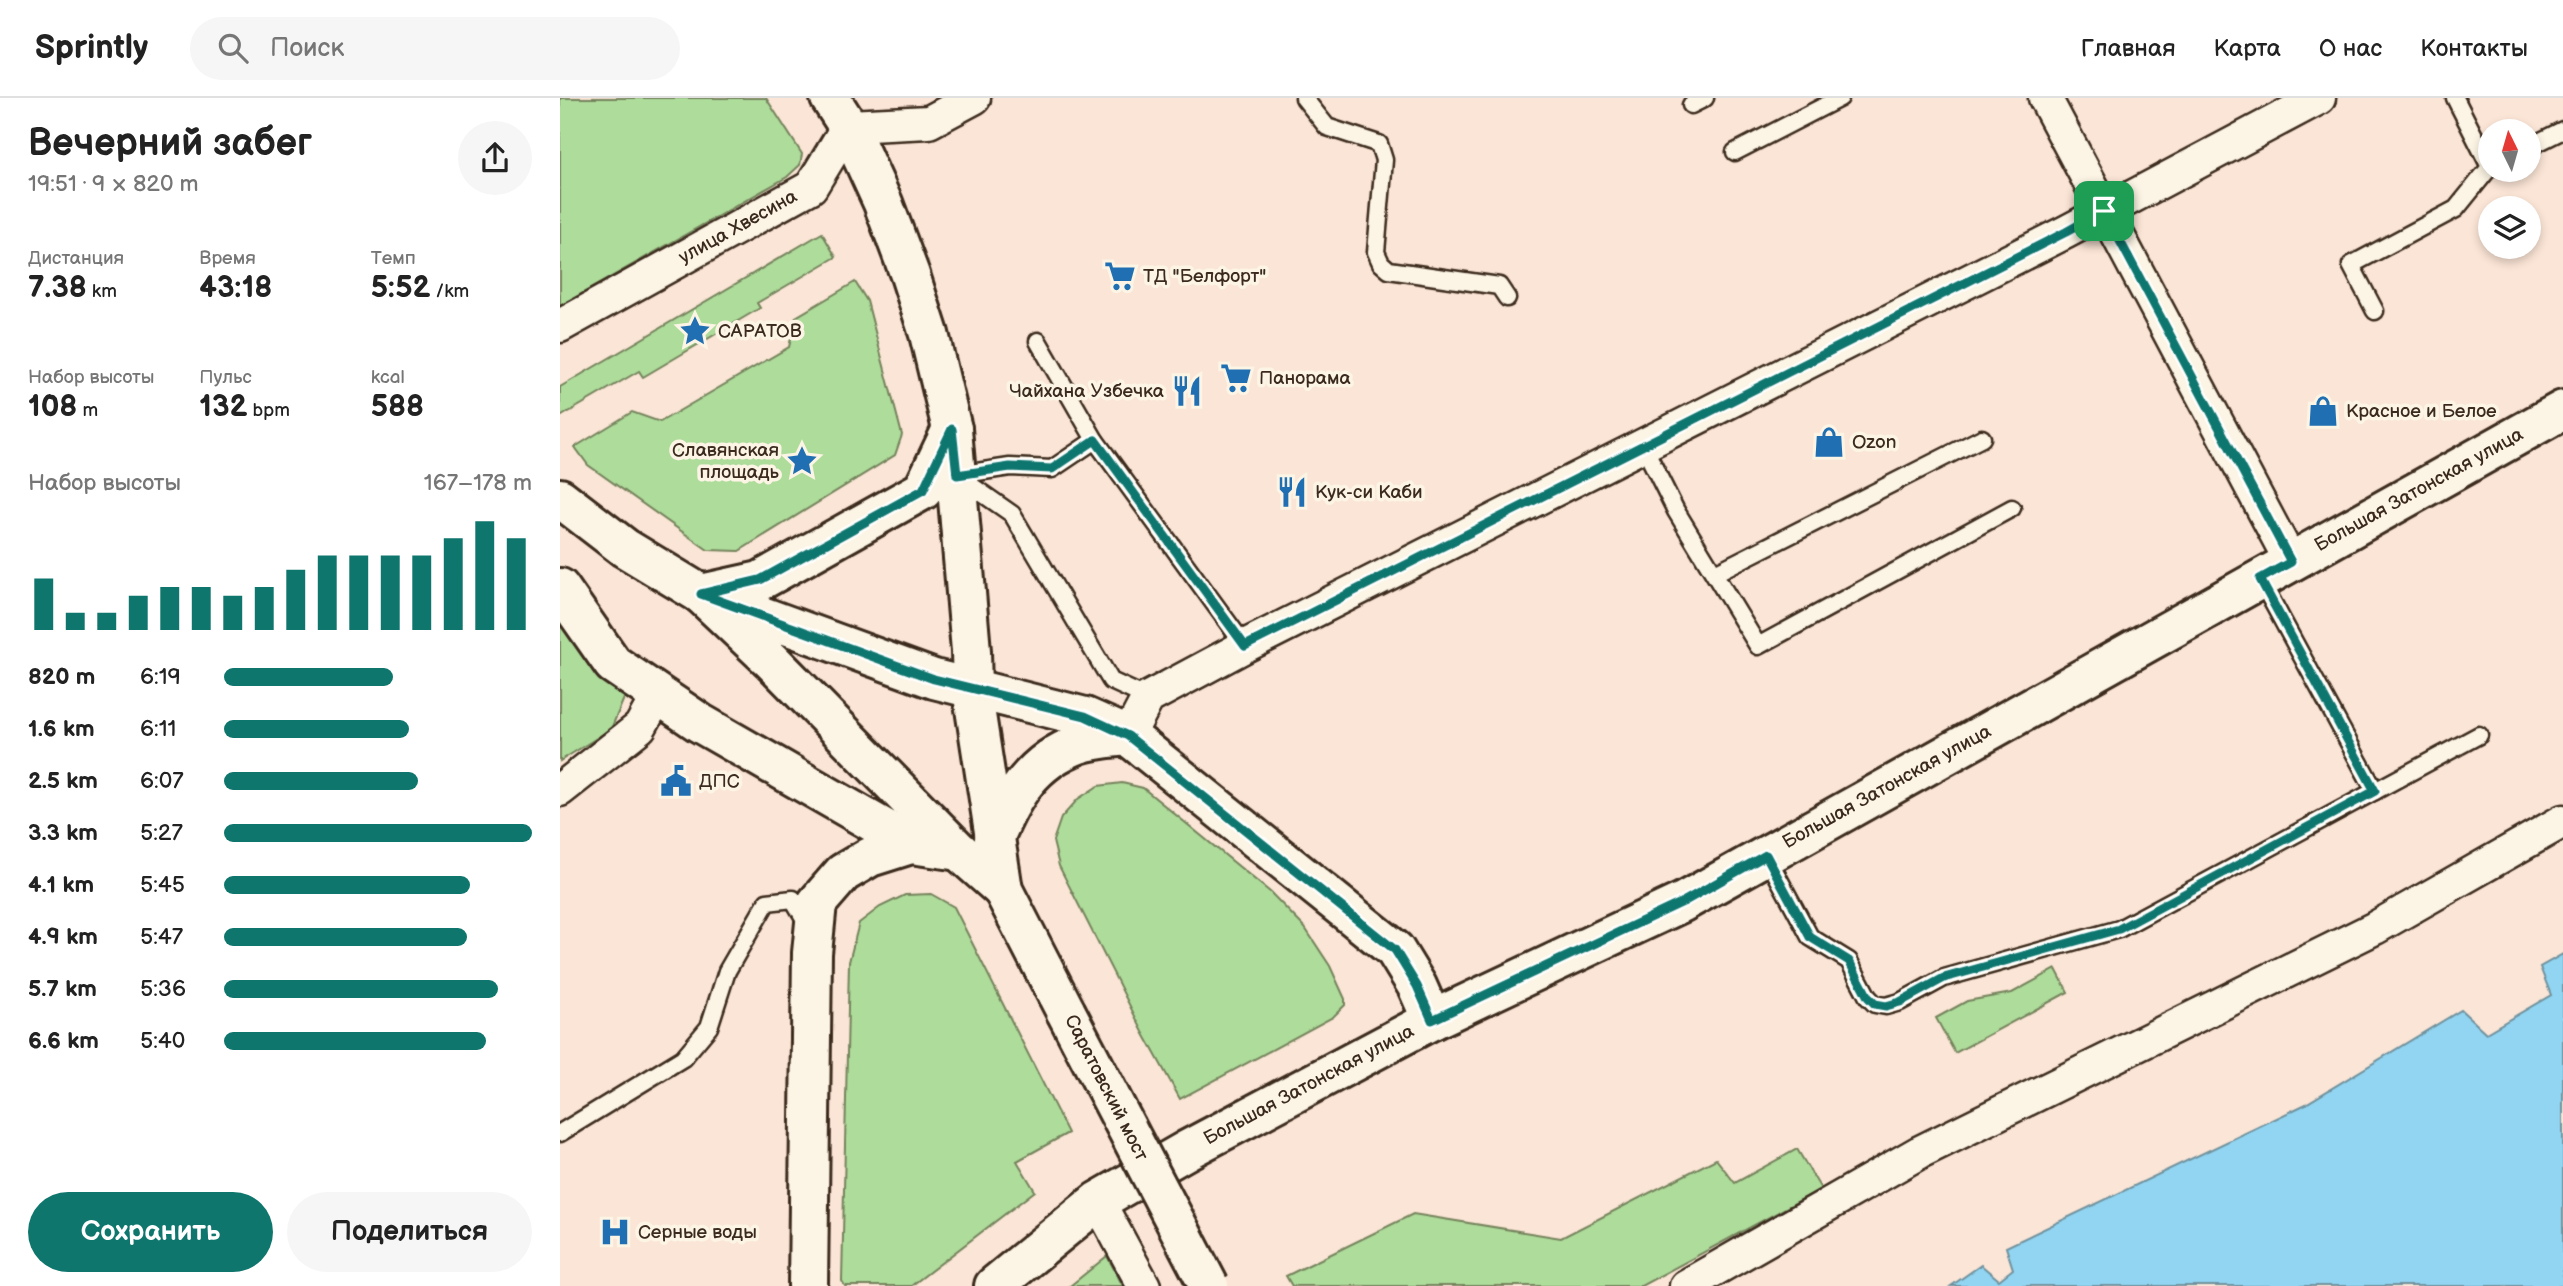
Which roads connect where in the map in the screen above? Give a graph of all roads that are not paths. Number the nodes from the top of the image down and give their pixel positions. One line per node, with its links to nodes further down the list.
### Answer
1 (974, 98): 7 (street)
2 (1304, 98): 14 (lane)
3 (1840, 98): 11 (lane)
4 (2045, 98): 13 (street)
5 (2319, 98): 13 (street)
6 (2455, 98): 10 (lane)
7 (839, 112): 16 (street, улица Хвесина); 19 (street)
8 (2563, 130): 9 (lane)
9 (2541, 141)
10 (2478, 143)
11 (1735, 152)
12 (2478, 182): 15 (lane)
13 (2104, 211): 22 (street); 26 (street)
14 (1507, 298)
15 (2375, 312)
16 (560, 326)
17 (1038, 341): 21 (lane)
18 (2563, 410): 26 (street, Большая Затонская улица)
19 (952, 429): 23 (street); 29 (street)
20 (1982, 438): 27 (lane)
21 (1095, 440): 23 (lane); 30 (lane)
22 (1643, 445): 27 (lane); 30 (street)
23 (957, 475): 31 (street); 33 (lane)
24 (560, 498): 29 (street)
25 (2012, 508): 27 (lane)
26 (2275, 570): 37 (lane); 41 (street, Большая Затонская улица)
27 (1715, 573)
28 (560, 588): 32 (street)
29 (701, 594): 31 (street); 40 (street)
30 (1245, 646): 33 (street)
31 (972, 689): 35 (street); 40 (street)
32 (658, 695): 36 (street); 39 (street)
33 (1148, 698): 35 (street)
34 (2479, 735): 37 (lane)
35 (1128, 736): 40 (street); 43 (street)
36 (560, 790)
37 (2375, 791): 41 (lane)
38 (2563, 821): 50 (street)
39 (911, 844): 40 (street); 42 (street)
40 (977, 845): 49 (street, Саратовский мост, bridge)
41 (1766, 855): 43 (street, Большая Затонская улица)
42 (812, 953): 44 (lane); 46 (street)
43 (1432, 1020): 45 (street, Большая Затонская улица)
44 (560, 1133)
45 (1098, 1201): 47 (street, Большая Затонская улица); 48 (street)
46 (808, 1286)
47 (994, 1286)
48 (1144, 1286)
49 (1209, 1286)
50 (1686, 1286)

